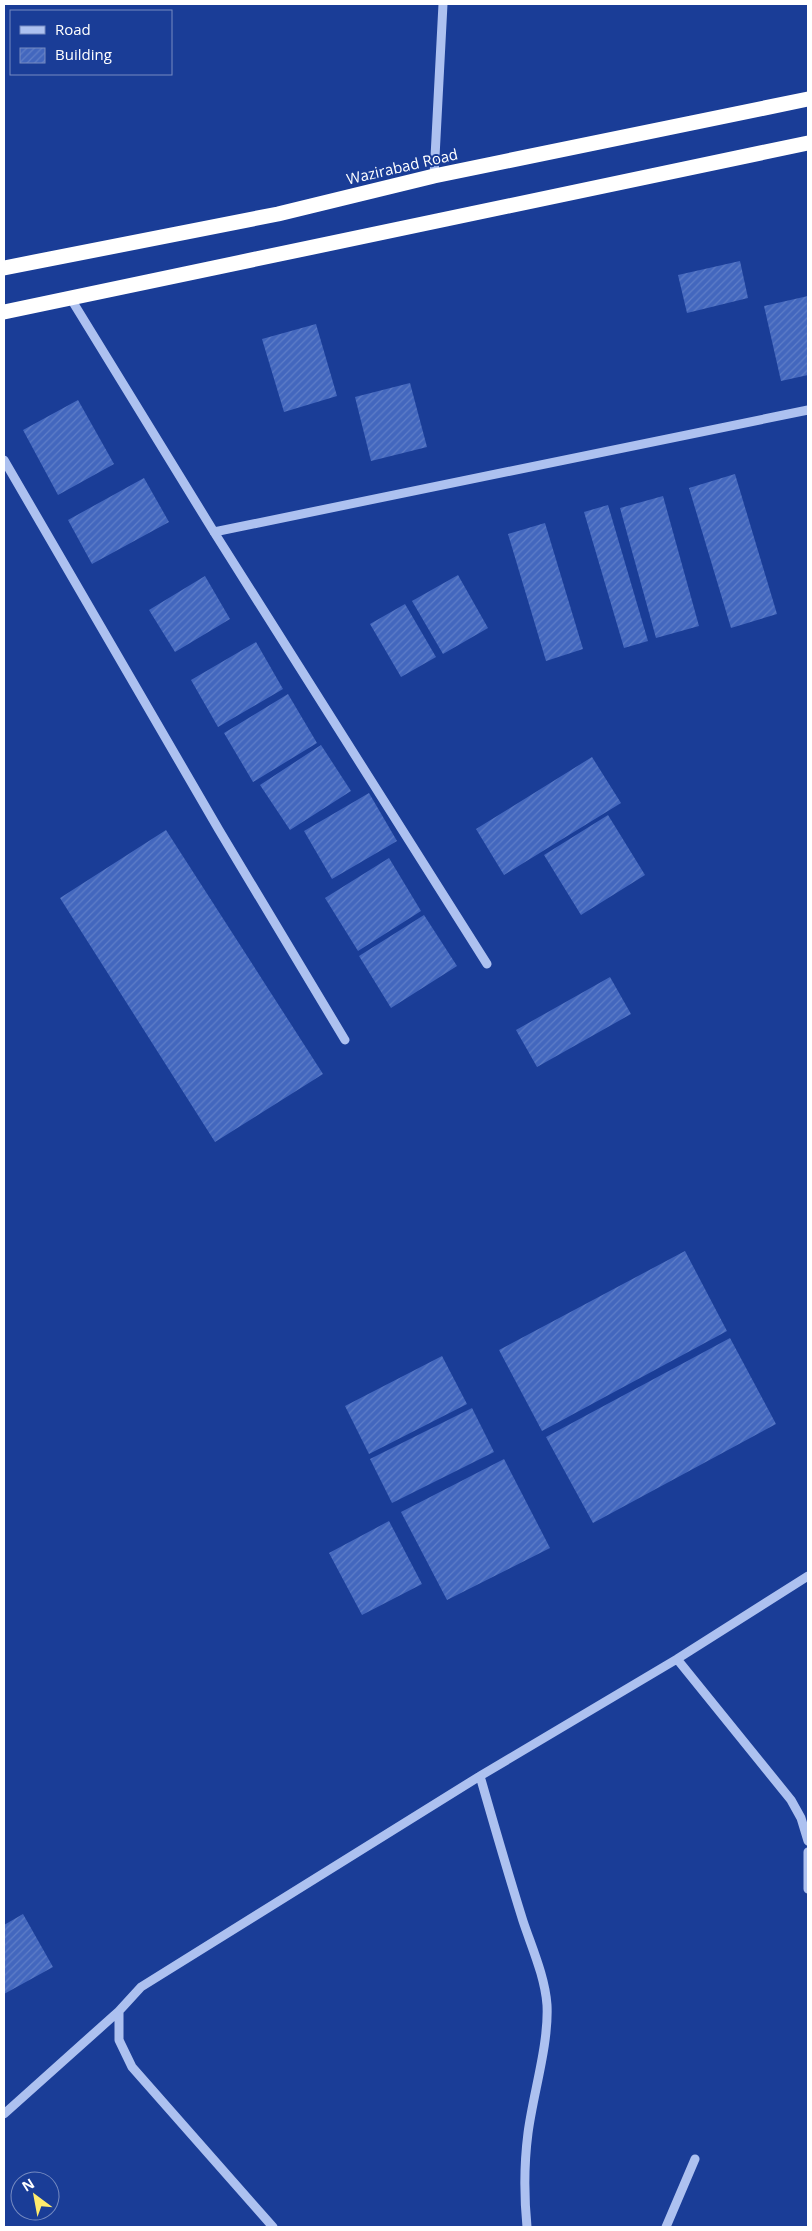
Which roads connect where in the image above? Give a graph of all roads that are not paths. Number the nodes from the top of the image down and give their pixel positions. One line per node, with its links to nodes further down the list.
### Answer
1 (442, 4): 4 (street)
2 (808, 99): 4 (highway, Wazirabad Road)
3 (808, 143): 6 (highway)
4 (434, 176): 5 (highway, Wazirabad Road)
5 (4, 268)
6 (71, 298): 7 (highway); 10 (street)
7 (4, 312)
8 (808, 410): 10 (street)
9 (4, 460): 12 (street)
10 (214, 532): 11 (street)
11 (487, 964)
12 (345, 1040)
13 (808, 1576): 14 (street)
14 (677, 1659): 15 (street); 16 (street)
15 (480, 1776): 19 (street); 23 (street)
16 (808, 1841)
17 (808, 1852): 18 (street)
18 (808, 1889)
19 (119, 2011): 20 (street); 22 (street)
20 (4, 2114)
21 (695, 2159): 24 (street)
22 (273, 2227)
23 (527, 2227)
24 (666, 2227)

